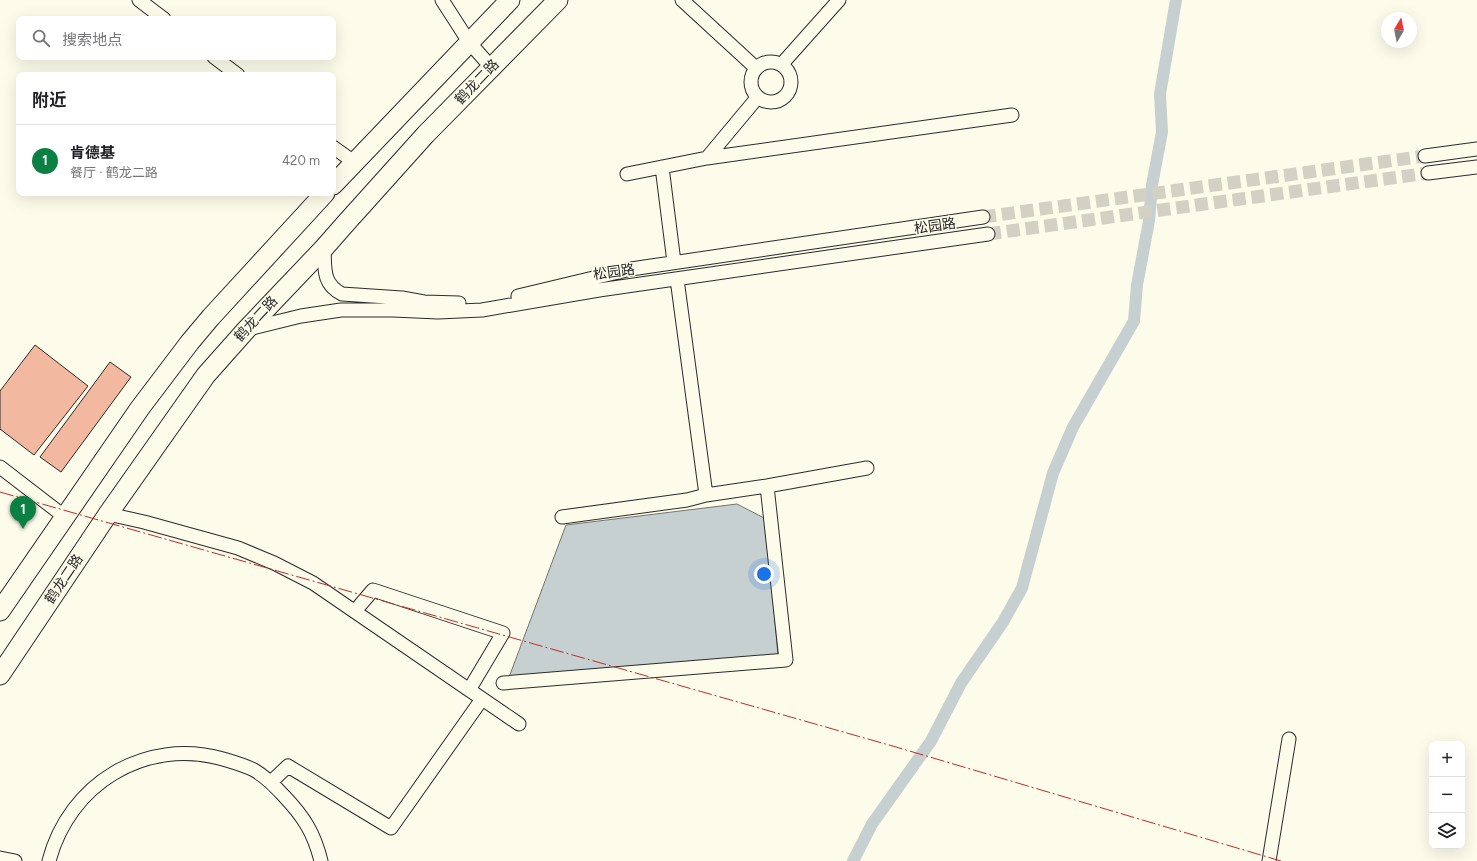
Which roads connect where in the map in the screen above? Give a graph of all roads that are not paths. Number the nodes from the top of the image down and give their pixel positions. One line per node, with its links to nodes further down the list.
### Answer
1 (139, 0): 7 (street)
2 (442, 0): 8 (street)
3 (510, 0): 8 (highway)
4 (558, 0): 11 (highway, 鹤龙二路)
5 (682, 0): 12 (street)
6 (839, 0): 10 (street)
7 (160, 16)
8 (469, 42): 11 (street); 20 (highway)
9 (218, 60): 13 (street)
10 (781, 64): 12 (street); 14 (street)
11 (491, 67): 29 (highway, 鹤龙二路)
12 (756, 68): 14 (street)
13 (234, 72)
14 (757, 98): 19 (street)
15 (1012, 115): 19 (street)
16 (336, 149): 20 (street)
17 (1477, 149): 18 (street)
18 (1425, 156)
19 (707, 158): 21 (street)
20 (354, 162): 25 (highway)
21 (662, 167): 24 (street); 30 (street)
22 (1477, 167): 23 (street)
23 (1428, 173)
24 (627, 174)
25 (336, 182)
26 (323, 196): 38 (highway)
27 (983, 217): 30 (street, 松园路)
28 (988, 234): 31 (street, 松园路)
29 (324, 248): 30 (street, 松园路); 32 (highway, 鹤龙二路)
30 (674, 262)
31 (677, 280): 32 (street, 松园路); 36 (street)
32 (246, 330): 37 (highway, 鹤龙二路)
33 (0, 467): 38 (street)
34 (867, 468): 35 (street)
35 (767, 486): 36 (street); 43 (street)
36 (706, 495): 39 (street)
37 (108, 514): 41 (street); 42 (highway, 鹤龙二路)
38 (65, 517): 40 (highway)
39 (562, 517)
40 (0, 611)
41 (355, 611): 44 (street); 44 (street)
42 (0, 675)
43 (503, 683)
44 (469, 690): 45 (street)
45 (482, 699): 46 (street); 48 (street)
46 (518, 724)
47 (1289, 739): 53 (street)
48 (271, 782): 51 (street); 52 (street)
49 (0, 858): 50 (street)
50 (15, 861)
51 (49, 861)
52 (321, 861)
53 (1269, 861)

